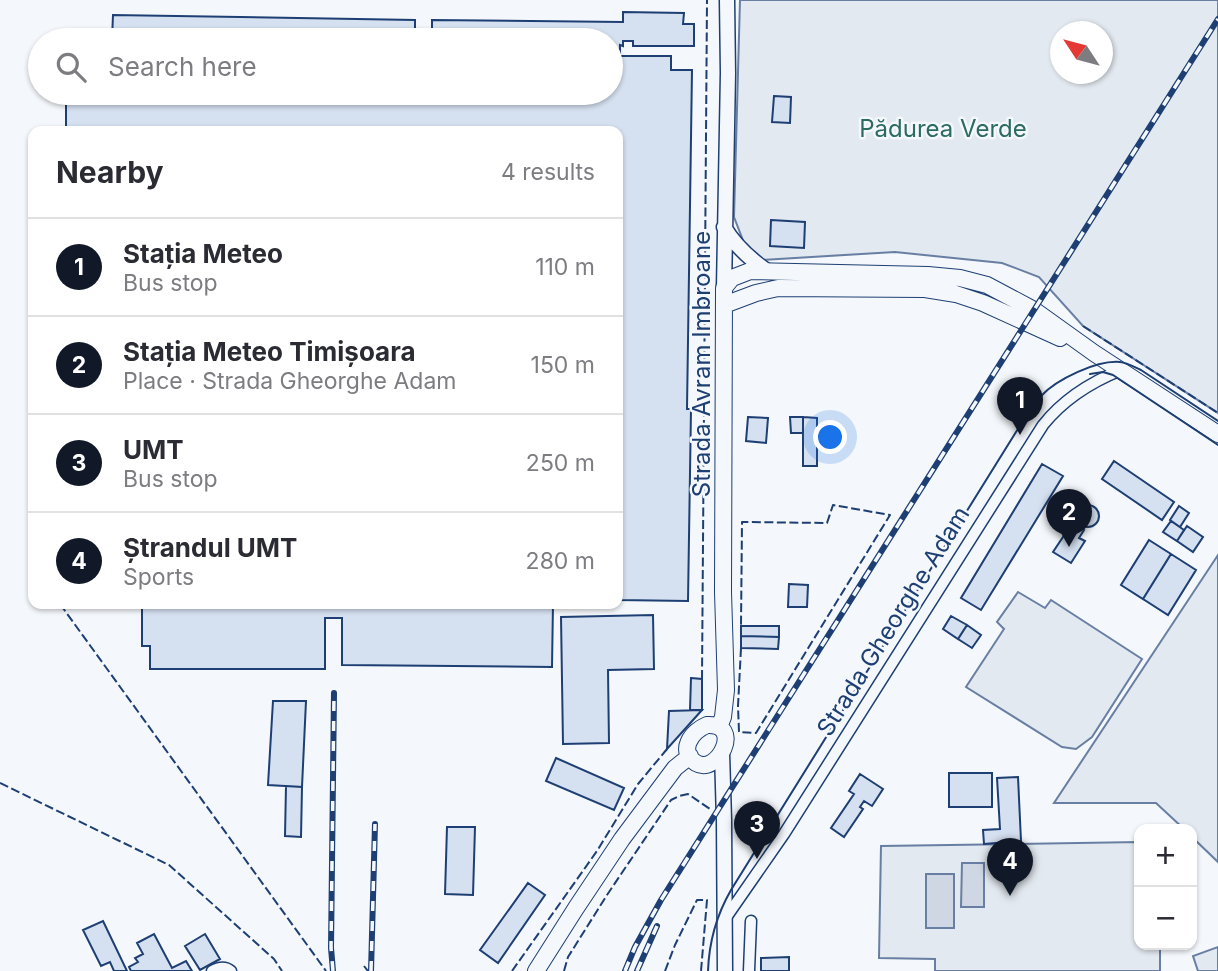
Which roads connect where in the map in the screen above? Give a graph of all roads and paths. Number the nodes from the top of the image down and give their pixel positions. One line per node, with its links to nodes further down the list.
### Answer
1 (727, 0): 2 (main road, Strada Avram Imbroane)
2 (723, 226): 3 (main road); 4 (main road, Strada Avram Imbroane)
3 (767, 271): 4 (main road); 5 (main road)
4 (724, 296): 5 (main road); 8 (main road, Strada Avram Imbroane)
5 (1094, 353): 6 (main road)
6 (1121, 370): 7 (main road); 13 (street, Strada Gheorghe Adam)
7 (1218, 434)
8 (719, 727): 9 (main road); 10 (main road)
9 (722, 753): 11 (main road); 12 (main road)
10 (690, 756): 11 (main road); 15 (main road)
11 (706, 765): 12 (main road)
12 (722, 786): 13 (main road)
13 (725, 919): 20 (main road)
14 (751, 921): 21 (street)
15 (563, 930): 18 (main road); 19 (main road)
16 (215, 969): 17 (street)
17 (231, 971)
18 (536, 971)
19 (550, 971)
20 (725, 971)
21 (749, 971)

